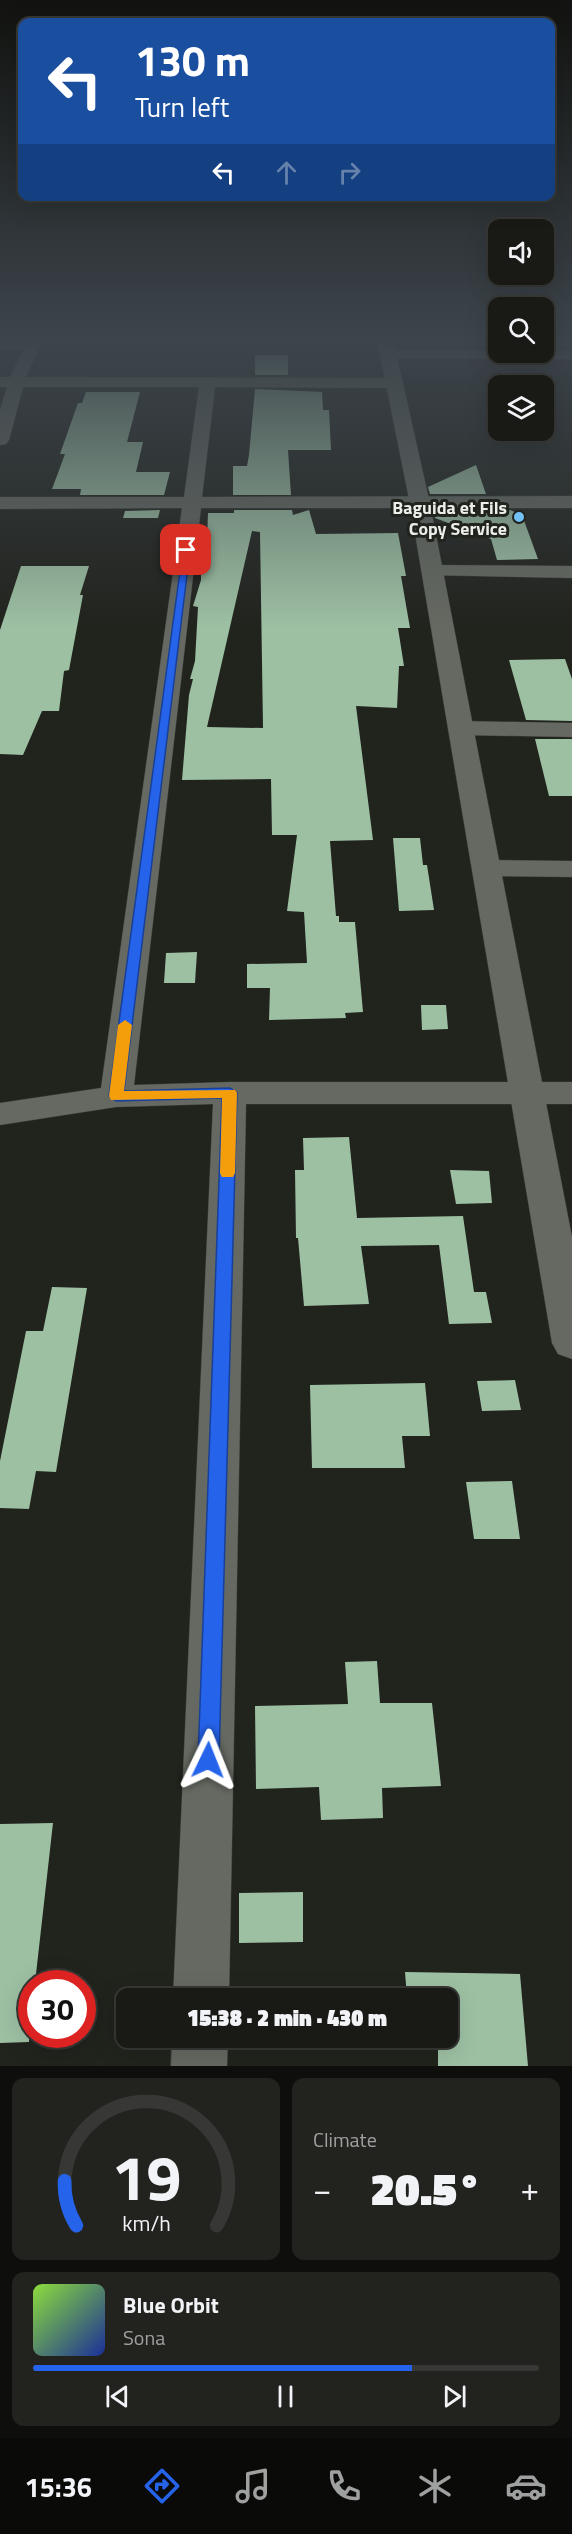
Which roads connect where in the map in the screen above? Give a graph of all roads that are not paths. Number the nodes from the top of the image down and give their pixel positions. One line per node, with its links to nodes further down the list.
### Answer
1 (201, 435): 5 (street)
2 (405, 435): 6 (street)
3 (0, 502): 5 (street)
4 (572, 502): 6 (street)
5 (192, 503): 6 (street); 16 (street)
6 (420, 504): 7 (street)
7 (432, 571): 8 (street); 9 (street)
8 (572, 572)
9 (460, 728): 10 (street); 11 (street)
10 (572, 730)
11 (486, 868): 12 (street); 15 (street)
12 (572, 869)
13 (230, 1093): 15 (street); 16 (street); 19 (street)
14 (572, 1093): 15 (street)
15 (526, 1094): 18 (street)
16 (116, 1096): 17 (street)
17 (0, 1114)
18 (572, 1343)
19 (201, 1988)
20 (200, 2048): 21 (street)
21 (199, 2066)

